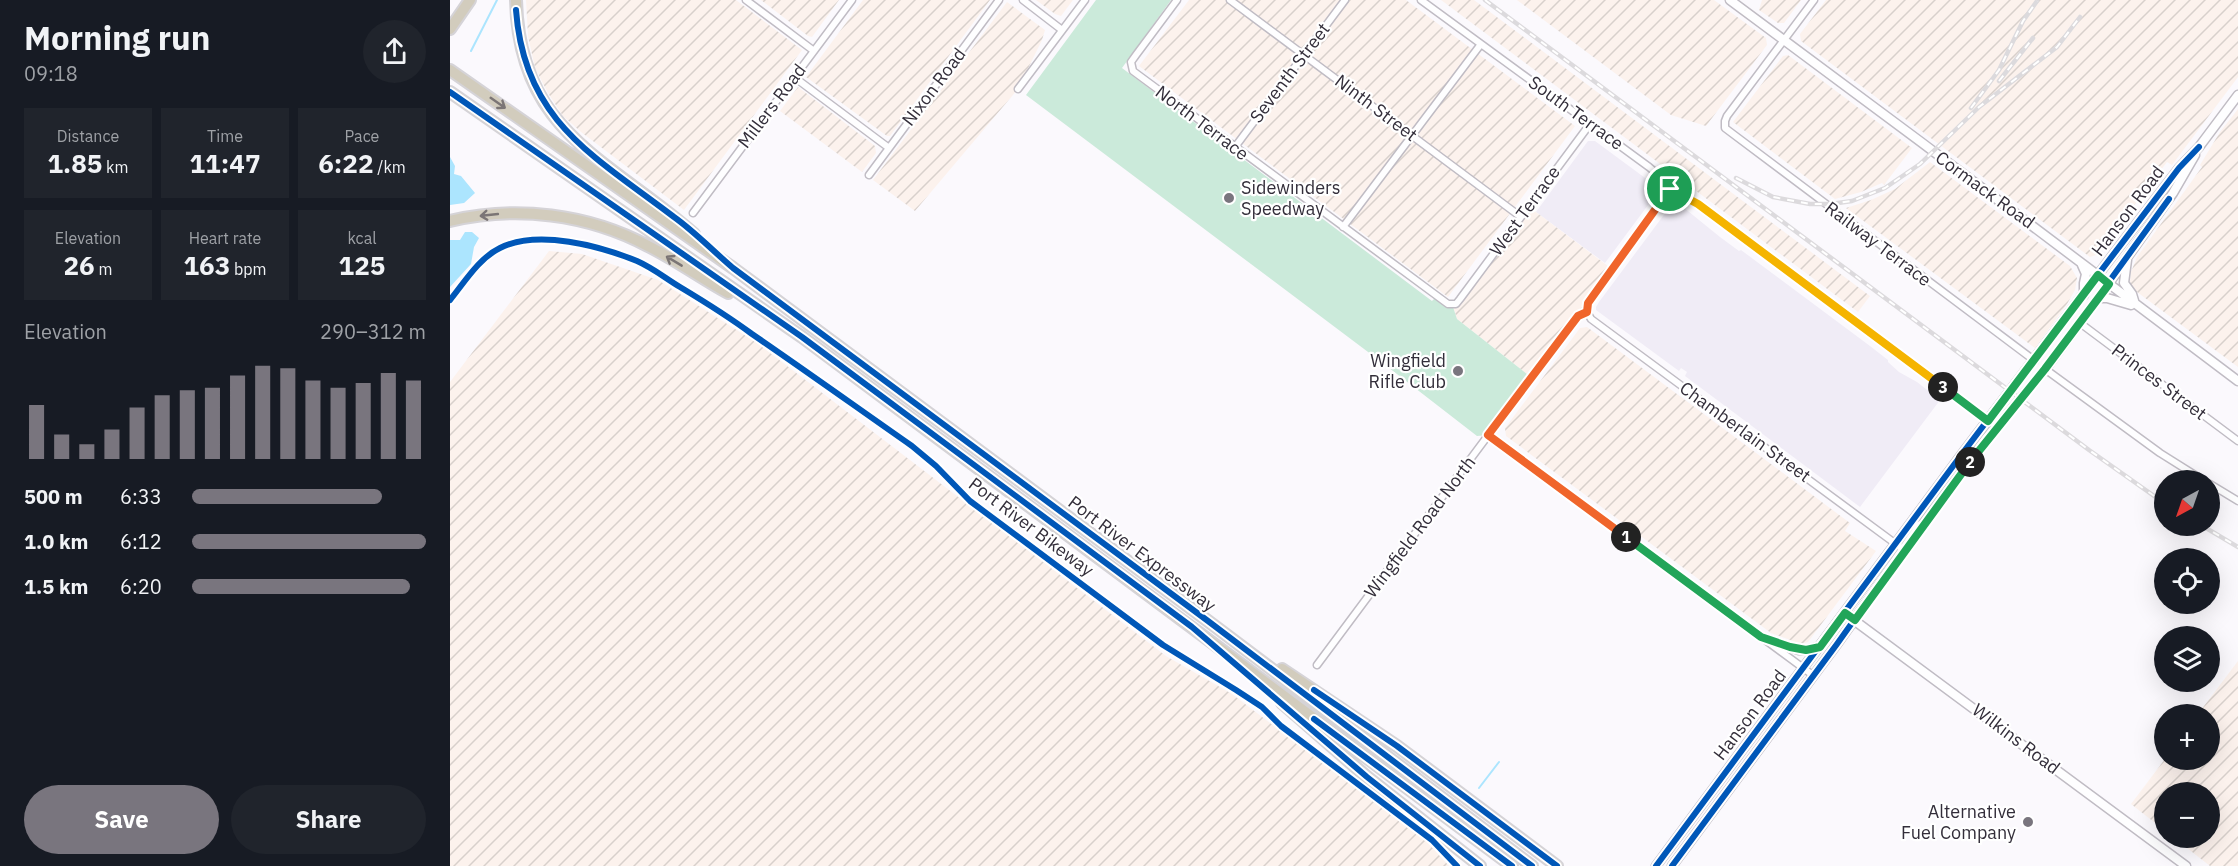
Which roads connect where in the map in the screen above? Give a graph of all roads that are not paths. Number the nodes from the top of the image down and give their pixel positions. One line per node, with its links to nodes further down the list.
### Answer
1 (470, 0): 14 (highway)
2 (852, 0): 18 (street, Millers Road)
3 (999, 0): 29 (street, Nixon Road)
4 (1023, 0): 15 (street)
5 (1084, 0): 15 (street)
6 (1178, 0): 27 (street, North Terrace)
7 (1230, 0): 19 (street, Ninth Street)
8 (1345, 0): 19 (street, Seventh Street)
9 (1421, 0): 17 (street, South Terrace)
10 (1814, 0): 16 (street)
11 (750, 1): 18 (street)
12 (1736, 2): 16 (main road, Cormack Road)
13 (516, 5): 39 (highway)
14 (450, 28)
15 (1062, 30): 22 (street)
16 (1784, 40): 38 (main road, Cormack Road); 49 (street, Railway Terrace)
17 (1481, 44): 25 (street, South Terrace); 26 (street)
18 (813, 51): 21 (street, Millers Road)
19 (1304, 55): 26 (street, Ninth Street); 27 (street, Seventh Street)
20 (450, 70): 39 (highway, Port River Expressway, one-way to 39)
21 (794, 77): 29 (street); 32 (street, Millers Road)
22 (1018, 89)
23 (450, 92): 47 (highway, Port River Expressway)
24 (2238, 95): 28 (main road, Hanson Road)
25 (1590, 124): 31 (street, South Terrace); 33 (street, West Terrace)
26 (1412, 136): 33 (street, Ninth Street); 35 (street)
27 (1235, 147): 35 (street, North Terrace)
28 (2199, 147): 36 (main road, Hanson Road); 37 (main road, Hanson Road)
29 (889, 148): 30 (street, Nixon Road)
30 (869, 175)
31 (1670, 189): 46 (street, Wingfield Road North); 52 (street, South Terrace)
32 (693, 213)
33 (1521, 217): 44 (street, West Terrace)
34 (450, 221): 47 (highway, one-way to 34)
35 (1343, 227): 44 (street, North Terrace)
36 (2128, 257): 41 (main road, Hanson Road); 45 (main road)
37 (2112, 258): 38 (main road); 40 (main road, Hanson Road)
38 (2078, 259): 40 (main road, Cormack Road); 42 (main road)
39 (733, 268): 63 (highway, Port River Expressway)
40 (2098, 275): 41 (main road, Cormack Road); 42 (main road, Hanson Road)
41 (2109, 284): 43 (main road, Hanson Road); 45 (main road, Cormack Road)
42 (2084, 296): 49 (main road, Hanson Road)
43 (2099, 298): 45 (main road); 48 (main road, Hanson Road)
44 (1460, 299)
45 (2138, 306): 51 (main road, Cormack Road)
46 (1587, 312): 53 (street, Wingfield Road North); 59 (street, Chamberlain Street)
47 (774, 318): 64 (highway, Port River Expressway)
48 (2080, 323): 50 (main road, Hanson Road); 55 (street, Princes Street)
49 (2035, 361): 52 (main road, Hanson Road)
50 (2045, 369): 54 (main road, Hanson Road); 56 (street)
51 (2238, 381)
52 (1988, 421): 54 (main road); 59 (main road, Hanson Road)
53 (1488, 435): 65 (street); 67 (street, Wingfield Road North)
54 (1986, 440): 60 (main road, Hanson Road)
55 (2238, 441)
56 (2188, 470)
57 (2220, 490): 58 (street)
58 (2238, 501)
59 (1896, 543): 60 (street, Chamberlain Street); 61 (main road, Hanson Road)
60 (1904, 550): 62 (main road, Hanson Road)
61 (1845, 613): 62 (main road, Wilkins Road); 66 (main road, Hanson Road)
62 (1855, 620): 69 (main road, Hanson Road); 76 (main road, Wilkins Road)
63 (1208, 621): 72 (highway, Port River Expressway); 73 (highway)
64 (1192, 627): 70 (highway); 71 (highway, Port River Expressway)
65 (1761, 637): 66 (main road); 68 (street)
66 (1820, 647): 68 (main road, Hanson Road)
67 (1317, 665)
68 (1803, 668): 69 (street); 74 (main road, Hanson Road)
69 (1814, 676): 75 (main road, Hanson Road)
70 (1480, 866)
71 (1512, 866)
72 (1532, 866)
73 (1557, 866)
74 (1656, 866)
75 (1672, 866)
76 (2186, 866)

